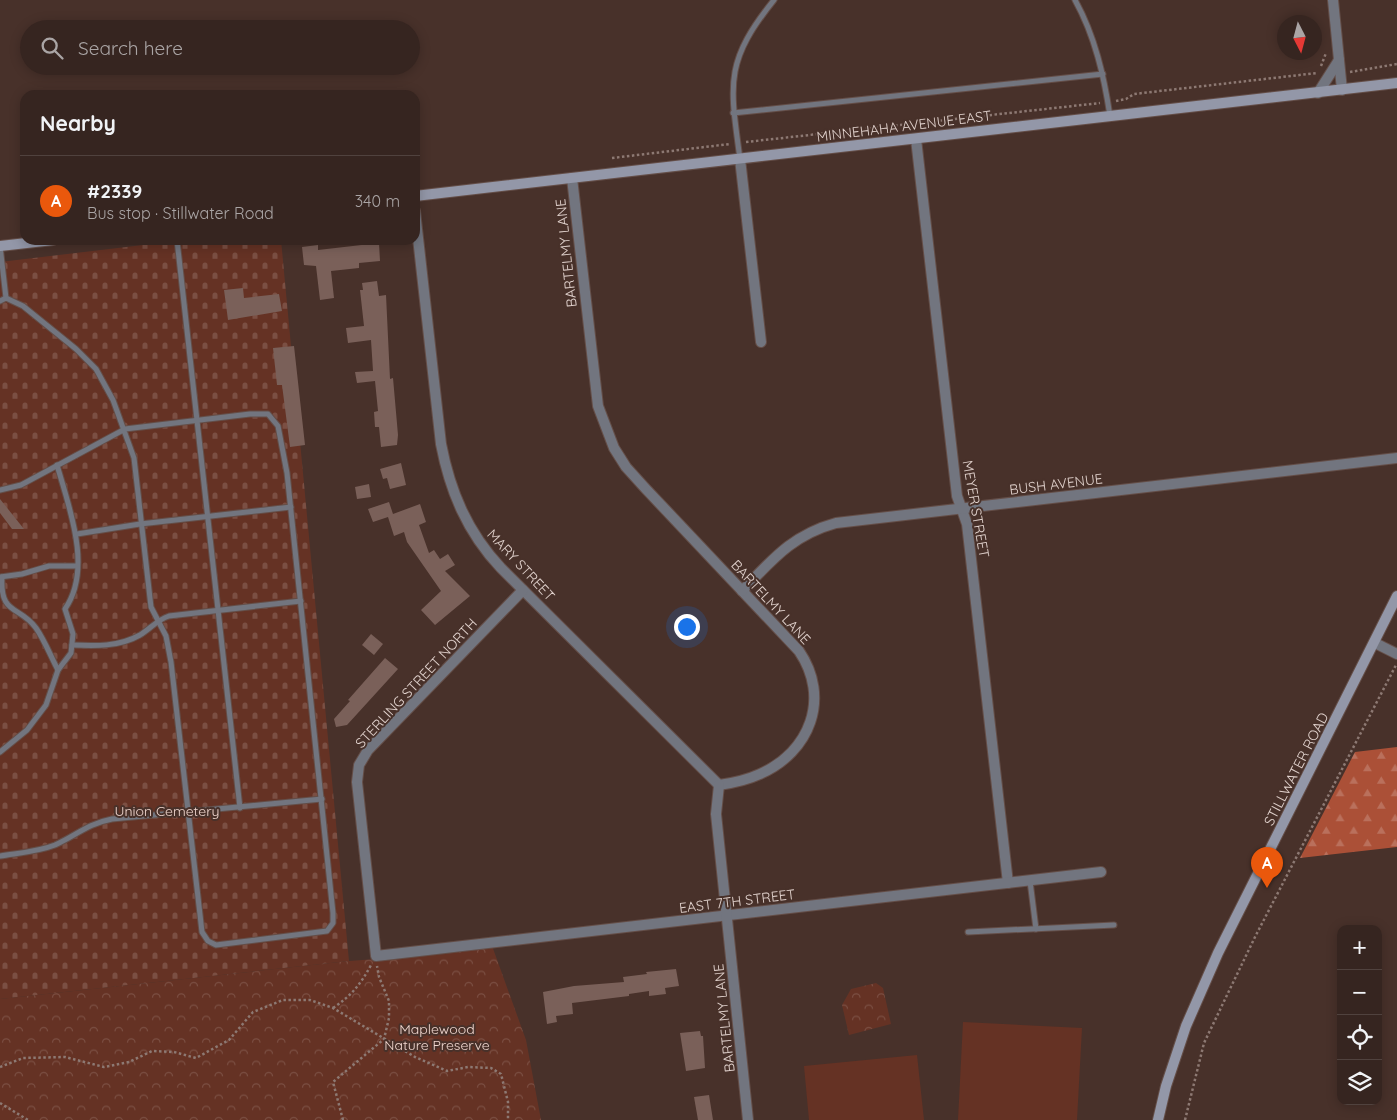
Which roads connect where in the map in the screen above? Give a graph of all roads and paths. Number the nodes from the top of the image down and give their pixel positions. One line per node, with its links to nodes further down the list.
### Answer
1 (774, 0): 11 (lane)
2 (1075, 0): 6 (lane)
3 (1333, 0): 5 (street)
4 (1397, 64): 5 (path)
5 (1336, 73): 8 (street); 9 (street); 10 (path)
6 (1103, 74): 10 (lane); 11 (lane)
7 (1397, 83): 8 (main road, MINNEHAHA AVENUE EAST)
8 (1342, 90): 9 (main road, MINNEHAHA AVENUE EAST)
9 (1318, 92): 12 (main road, MINNEHAHA AVENUE EAST)
10 (1108, 102): 12 (lane); 14 (path)
11 (733, 113): 14 (lane)
12 (1110, 116): 13 (main road, MINNEHAHA AVENUE EAST)
13 (916, 139): 16 (main road, MINNEHAHA AVENUE EAST); 32 (street, MEYER STREET)
14 (738, 143): 15 (path); 16 (lane)
15 (612, 158)
16 (740, 159): 17 (main road, MINNEHAHA AVENUE EAST); 25 (street)
17 (572, 178): 18 (main road, MINNEHAHA AVENUE EAST); 39 (street, BARTELMY LANE)
18 (420, 195)
19 (20, 244): 22 (main road)
20 (178, 245): 26 (lane)
21 (419, 245): 38 (street, MARY STREET)
22 (0, 246): 23 (lane)
23 (6, 298): 24 (lane); 27 (lane)
24 (0, 301)
25 (761, 342)
26 (196, 421): 27 (lane); 31 (lane); 33 (lane)
27 (126, 429): 29 (lane); 34 (lane)
28 (1397, 458): 32 (street, BUSH AVENUE)
29 (57, 465): 30 (lane); 35 (lane)
30 (0, 490)
31 (291, 507): 33 (lane); 41 (lane)
32 (962, 509): 39 (street, BUSH AVENUE); 57 (street, MEYER STREET)
33 (207, 516): 34 (lane); 42 (lane)
34 (140, 524): 35 (lane); 43 (lane)
35 (77, 534): 36 (lane)
36 (77, 566): 37 (lane); 45 (lane)
37 (1, 577): 48 (lane)
38 (523, 590): 50 (street, MARY STREET); 62 (street, STERLING STREET NORTH)
39 (742, 591): 50 (street, BARTELMY LANE)
40 (1397, 598): 44 (main road, STILLWATER ROAD)
41 (301, 601): 42 (lane); 51 (lane)
42 (218, 610): 43 (lane); 52 (lane)
43 (158, 619): 45 (lane); 53 (lane)
44 (1375, 643): 46 (street); 71 (main road, STILLWATER ROAD)
45 (72, 645): 48 (lane)
46 (1397, 654)
47 (1397, 664): 72 (path)
48 (58, 670): 49 (lane)
49 (0, 752)
50 (719, 785): 58 (street, BARTELMY LANE)
51 (322, 799): 52 (lane); 53 (lane)
52 (240, 808): 53 (lane)
53 (188, 813): 54 (lane)
54 (0, 856)
55 (1101, 872): 56 (street, EAST 7TH STREET)
56 (1030, 880): 57 (street, EAST 7TH STREET); 60 (lane)
57 (1008, 883): 58 (street, EAST 7TH STREET)
58 (728, 916): 62 (street, EAST 7TH STREET); 70 (street, BARTELMY LANE)
59 (1114, 925): 60 (lane)
60 (1036, 929): 61 (lane)
61 (968, 932)
62 (376, 956): 63 (path); 64 (path)
63 (333, 1008): 64 (path); 65 (path)
64 (384, 1039): 68 (path); 69 (path)
65 (0, 1068)
66 (0, 1103): 67 (path)
67 (28, 1120)
68 (343, 1120)
69 (508, 1120)
70 (748, 1120)
71 (1158, 1120)
72 (1185, 1120)

